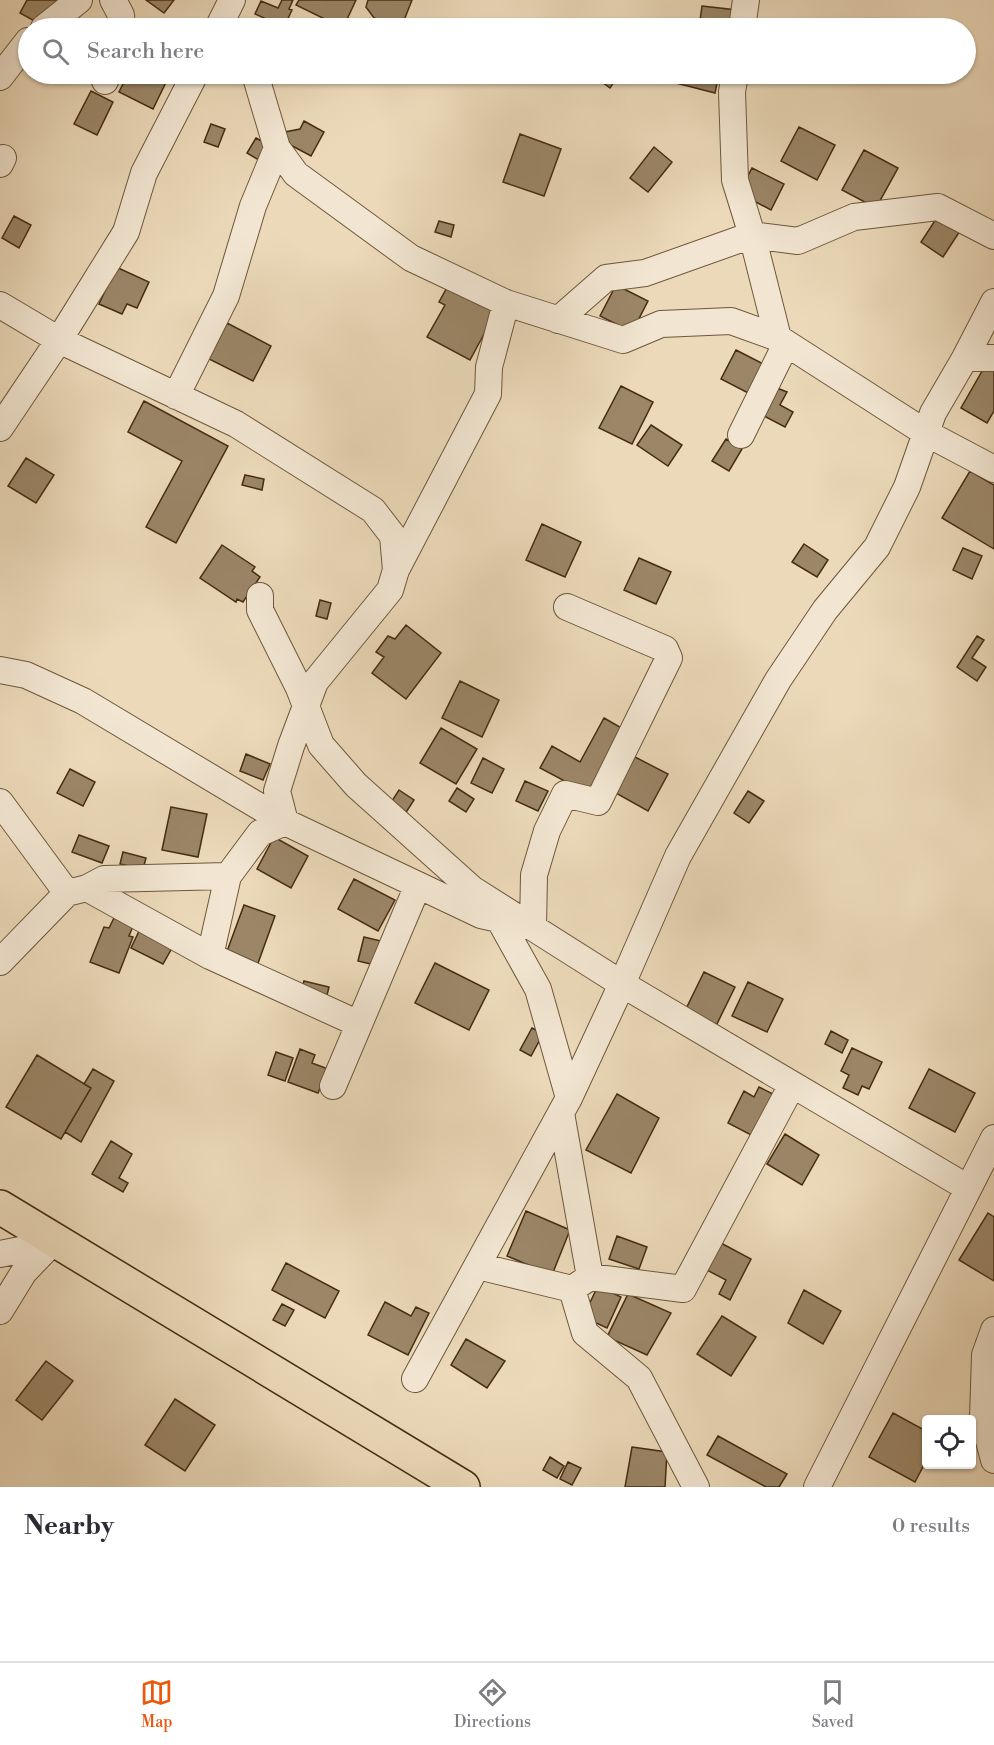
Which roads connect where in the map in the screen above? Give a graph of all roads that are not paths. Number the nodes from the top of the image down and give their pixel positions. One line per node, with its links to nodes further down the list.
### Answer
1 (79, 0): 5 (street)
2 (113, 0): 6 (street)
3 (233, 0): 7 (street); 8 (street)
4 (746, 0): 9 (street)
5 (56, 18)
6 (121, 18)
7 (223, 18)
8 (239, 18)
9 (743, 18)
10 (18, 54): 11 (street)
11 (0, 77)
12 (190, 84): 22 (street)
13 (258, 84): 15 (street)
14 (733, 84): 16 (street)
15 (277, 148): 19 (street); 26 (street)
16 (752, 235): 17 (street); 21 (street); 23 (street)
17 (994, 236)
18 (994, 302): 24 (street)
19 (506, 303): 21 (street); 31 (street)
20 (0, 305): 22 (street)
21 (558, 320): 23 (street)
22 (59, 340): 26 (street); 27 (street)
23 (782, 341): 28 (street); 29 (street)
24 (965, 358): 25 (street); 28 (street)
25 (994, 358)
26 (176, 396): 31 (street)
27 (0, 428)
28 (926, 433): 30 (street); 45 (street)
29 (741, 435)
30 (994, 470)
31 (396, 570): 35 (street)
32 (260, 596): 35 (street)
33 (567, 607): 42 (street)
34 (0, 670): 37 (street)
35 (306, 707): 37 (street); 42 (street)
36 (0, 802): 40 (street)
37 (285, 822): 38 (street); 39 (street)
38 (228, 876): 40 (street); 43 (street)
39 (418, 885): 41 (street); 46 (street)
40 (77, 891): 43 (street); 44 (street)
41 (499, 919): 42 (street); 49 (street)
42 (533, 927): 45 (street)
43 (210, 956): 46 (street)
44 (0, 962)
45 (622, 984): 47 (street); 49 (street)
46 (359, 1024): 48 (street)
47 (792, 1085): 51 (street); 56 (street)
48 (333, 1086)
49 (565, 1106): 55 (street); 56 (street)
50 (994, 1138): 51 (street)
51 (980, 1181): 63 (street)
52 (0, 1207): 53 (main road)
53 (49, 1244): 54 (street); 57 (street); 61 (main road)
54 (0, 1254)
55 (478, 1266): 56 (street); 59 (street)
56 (581, 1283): 62 (street)
57 (0, 1311)
58 (994, 1330): 60 (street)
59 (415, 1379)
60 (994, 1460)
61 (463, 1487)
62 (696, 1487)
63 (817, 1487)

